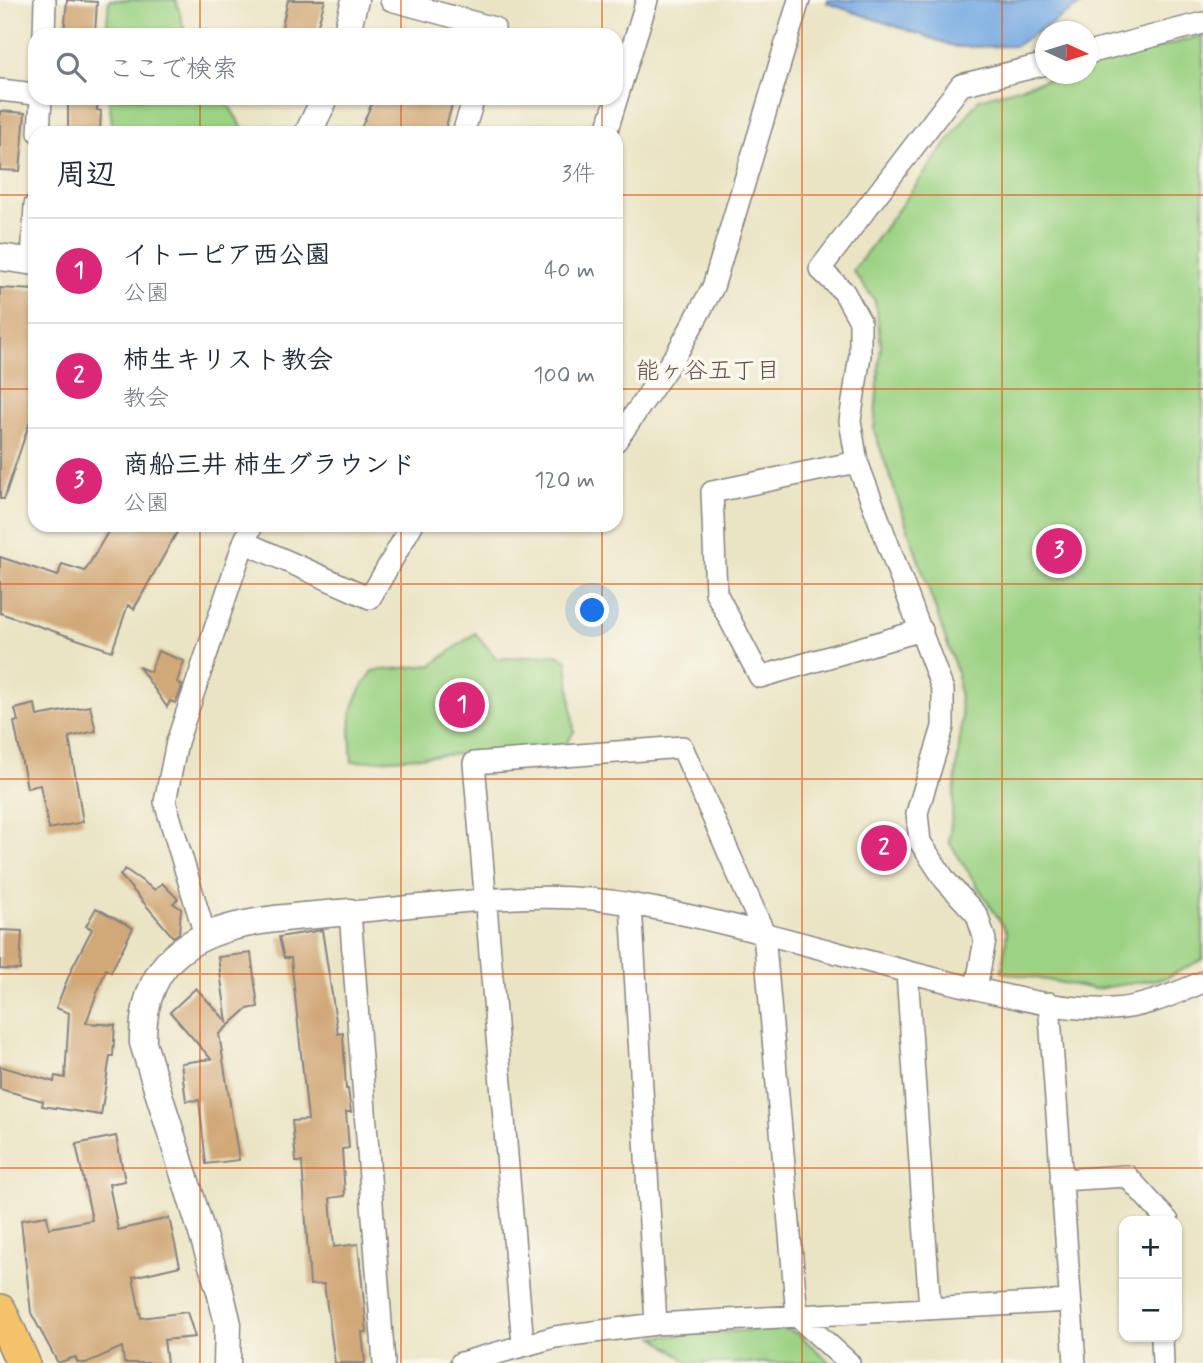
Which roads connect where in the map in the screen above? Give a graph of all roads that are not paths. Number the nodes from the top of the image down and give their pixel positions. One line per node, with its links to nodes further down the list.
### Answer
1 (46, 0): 7 (street)
2 (355, 0): 8 (street)
3 (391, 0): 9 (street)
4 (647, 0): 12 (street)
5 (799, 0): 25 (street)
6 (1203, 23): 10 (street)
7 (44, 28)
8 (348, 28)
9 (494, 28)
10 (1098, 50)
11 (1035, 66): 26 (street)
12 (623, 78)
13 (0, 90): 14 (street)
14 (28, 93)
15 (41, 105): 19 (street)
16 (322, 105): 20 (street)
17 (472, 105): 21 (street)
18 (615, 105): 22 (street)
19 (39, 126)
20 (311, 126)
21 (465, 126)
22 (608, 126)
23 (0, 257): 24 (street)
24 (28, 260)
25 (623, 431)
26 (857, 462): 29 (street); 29 (street)
27 (408, 532): 28 (street)
28 (248, 534): 34 (street)
29 (922, 629): 37 (street)
30 (485, 901): 31 (street); 32 (street); 33 (street); 47 (street)
31 (631, 904): 33 (street); 45 (street)
32 (350, 912): 34 (street); 50 (street)
33 (764, 933): 35 (street); 44 (street)
34 (205, 935): 49 (street)
35 (907, 972): 37 (street); 42 (street)
36 (1203, 982): 38 (street)
37 (976, 988): 38 (street)
38 (1049, 1003): 39 (street)
39 (1061, 1180): 40 (street); 41 (street)
40 (1163, 1216)
41 (1069, 1301): 42 (street); 53 (street)
42 (930, 1309): 44 (street)
43 (0, 1311): 48 (main road)
44 (797, 1316): 45 (street); 52 (street)
45 (656, 1324): 47 (street)
46 (1162, 1342): 54 (street)
47 (523, 1345): 51 (street)
48 (23, 1363)
49 (227, 1363)
50 (384, 1363)
51 (461, 1363)
52 (849, 1363)
53 (1075, 1363)
54 (1163, 1363)

